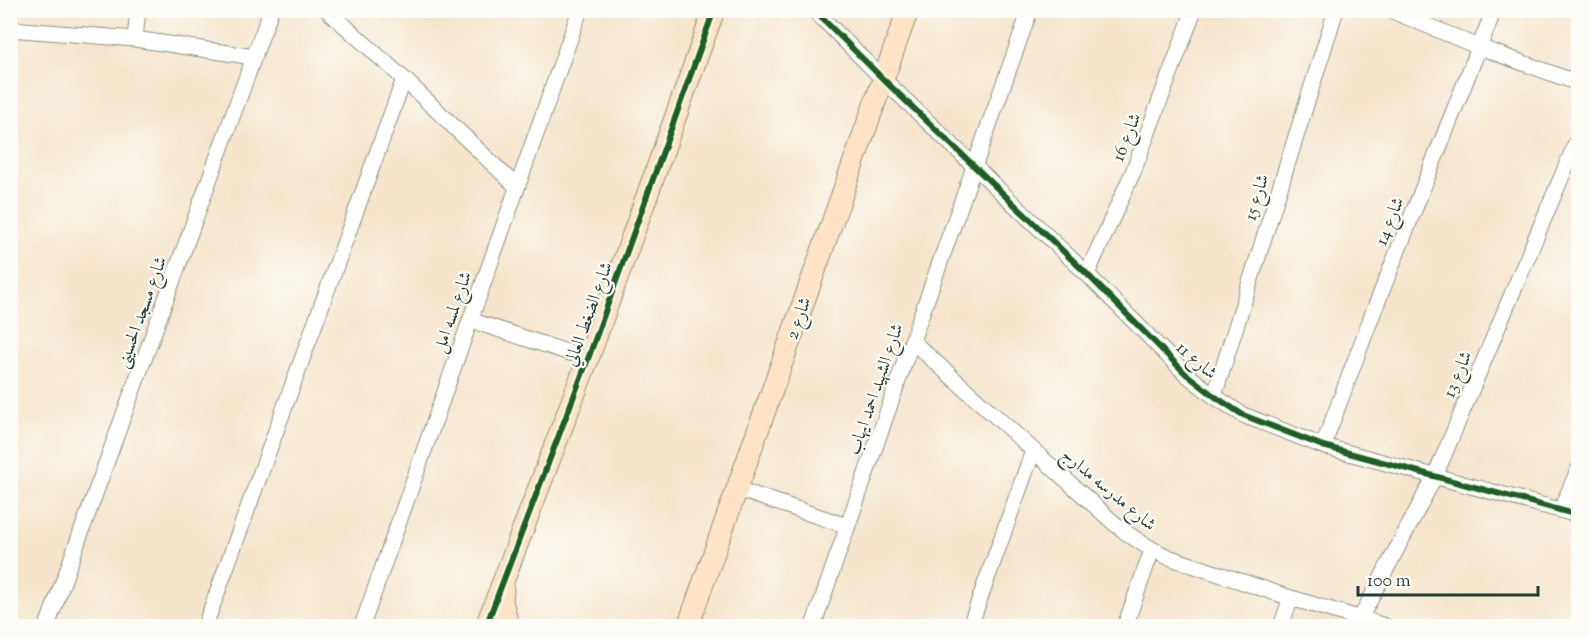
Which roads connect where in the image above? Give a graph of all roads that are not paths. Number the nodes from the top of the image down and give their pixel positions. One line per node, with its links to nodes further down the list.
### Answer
1 (138, 10): 14 (street)
2 (271, 10): 16 (street, شارع مسجد الحسينى)
3 (327, 10): 17 (street)
4 (714, 10): 26 (street, شارع الضغط العالي)
5 (814, 10): 18 (street, شارع 11)
6 (908, 10): 18 (street, شارع 2)
7 (1030, 10): 21 (street, شارع الشهيد احمد ايهاب)
8 (1194, 10): 23 (street, شارع 16)
9 (1336, 10): 27 (street, شارع 15)
10 (1390, 10): 15 (street)
11 (1494, 10): 15 (street, شارع 14)
12 (579, 11): 22 (street, شارع لمسه امل)
13 (10, 29): 14 (street)
14 (135, 39): 16 (street)
15 (1479, 47): 19 (street); 28 (street, شارع 14)
16 (254, 57): 40 (street, شارع مسجد الحسينى)
17 (404, 79): 22 (street); 41 (street)
18 (883, 79): 21 (street, شارع 11); 32 (street, شارع 2)
19 (1578, 84)
20 (1578, 138): 31 (street, شارع 13)
21 (975, 166): 23 (street, شارع 11); 25 (street, شارع الشهيد احمد ايهاب)
22 (517, 187): 24 (street, شارع لمسه امل)
23 (1086, 274): 27 (street, شارع 11)
24 (470, 320): 26 (street); 42 (street, شارع لمسه امل)
25 (912, 341): 29 (street, شارع مدرسه مدارج); 35 (street, شارع الشهيد احمد ايهاب)
26 (588, 359): 37 (street, شارع الضغط العالي)
27 (1214, 396): 28 (street, شارع 11)
28 (1323, 446): 31 (street, شارع 11)
29 (1034, 451): 36 (street, شارع مدرسه مدارج); 47 (street)
30 (1578, 470): 33 (street)
31 (1435, 476): 33 (street, شارع 11); 39 (street, شارع 13)
32 (737, 489): 35 (street); 45 (street, شارع 2)
33 (1561, 510): 34 (street, شارع 11)
34 (1578, 515)
35 (847, 526): 46 (street, شارع الشهيد احمد ايهاب)
36 (1152, 550): 38 (street, شارع مدرسه مدارج); 48 (street)
37 (503, 580): 43 (street, شارع الضغط العالي); 44 (street)
38 (1291, 598): 39 (street, شارع مدرسه مدارج); 49 (street)
39 (1360, 619): 50 (street, شارع مدرسه مدارج)
40 (47, 627)
41 (205, 627)
42 (362, 627)
43 (486, 627)
44 (508, 627)
45 (688, 627)
46 (813, 627)
47 (970, 627)
48 (1125, 627)
49 (1281, 627)
50 (1385, 627)

